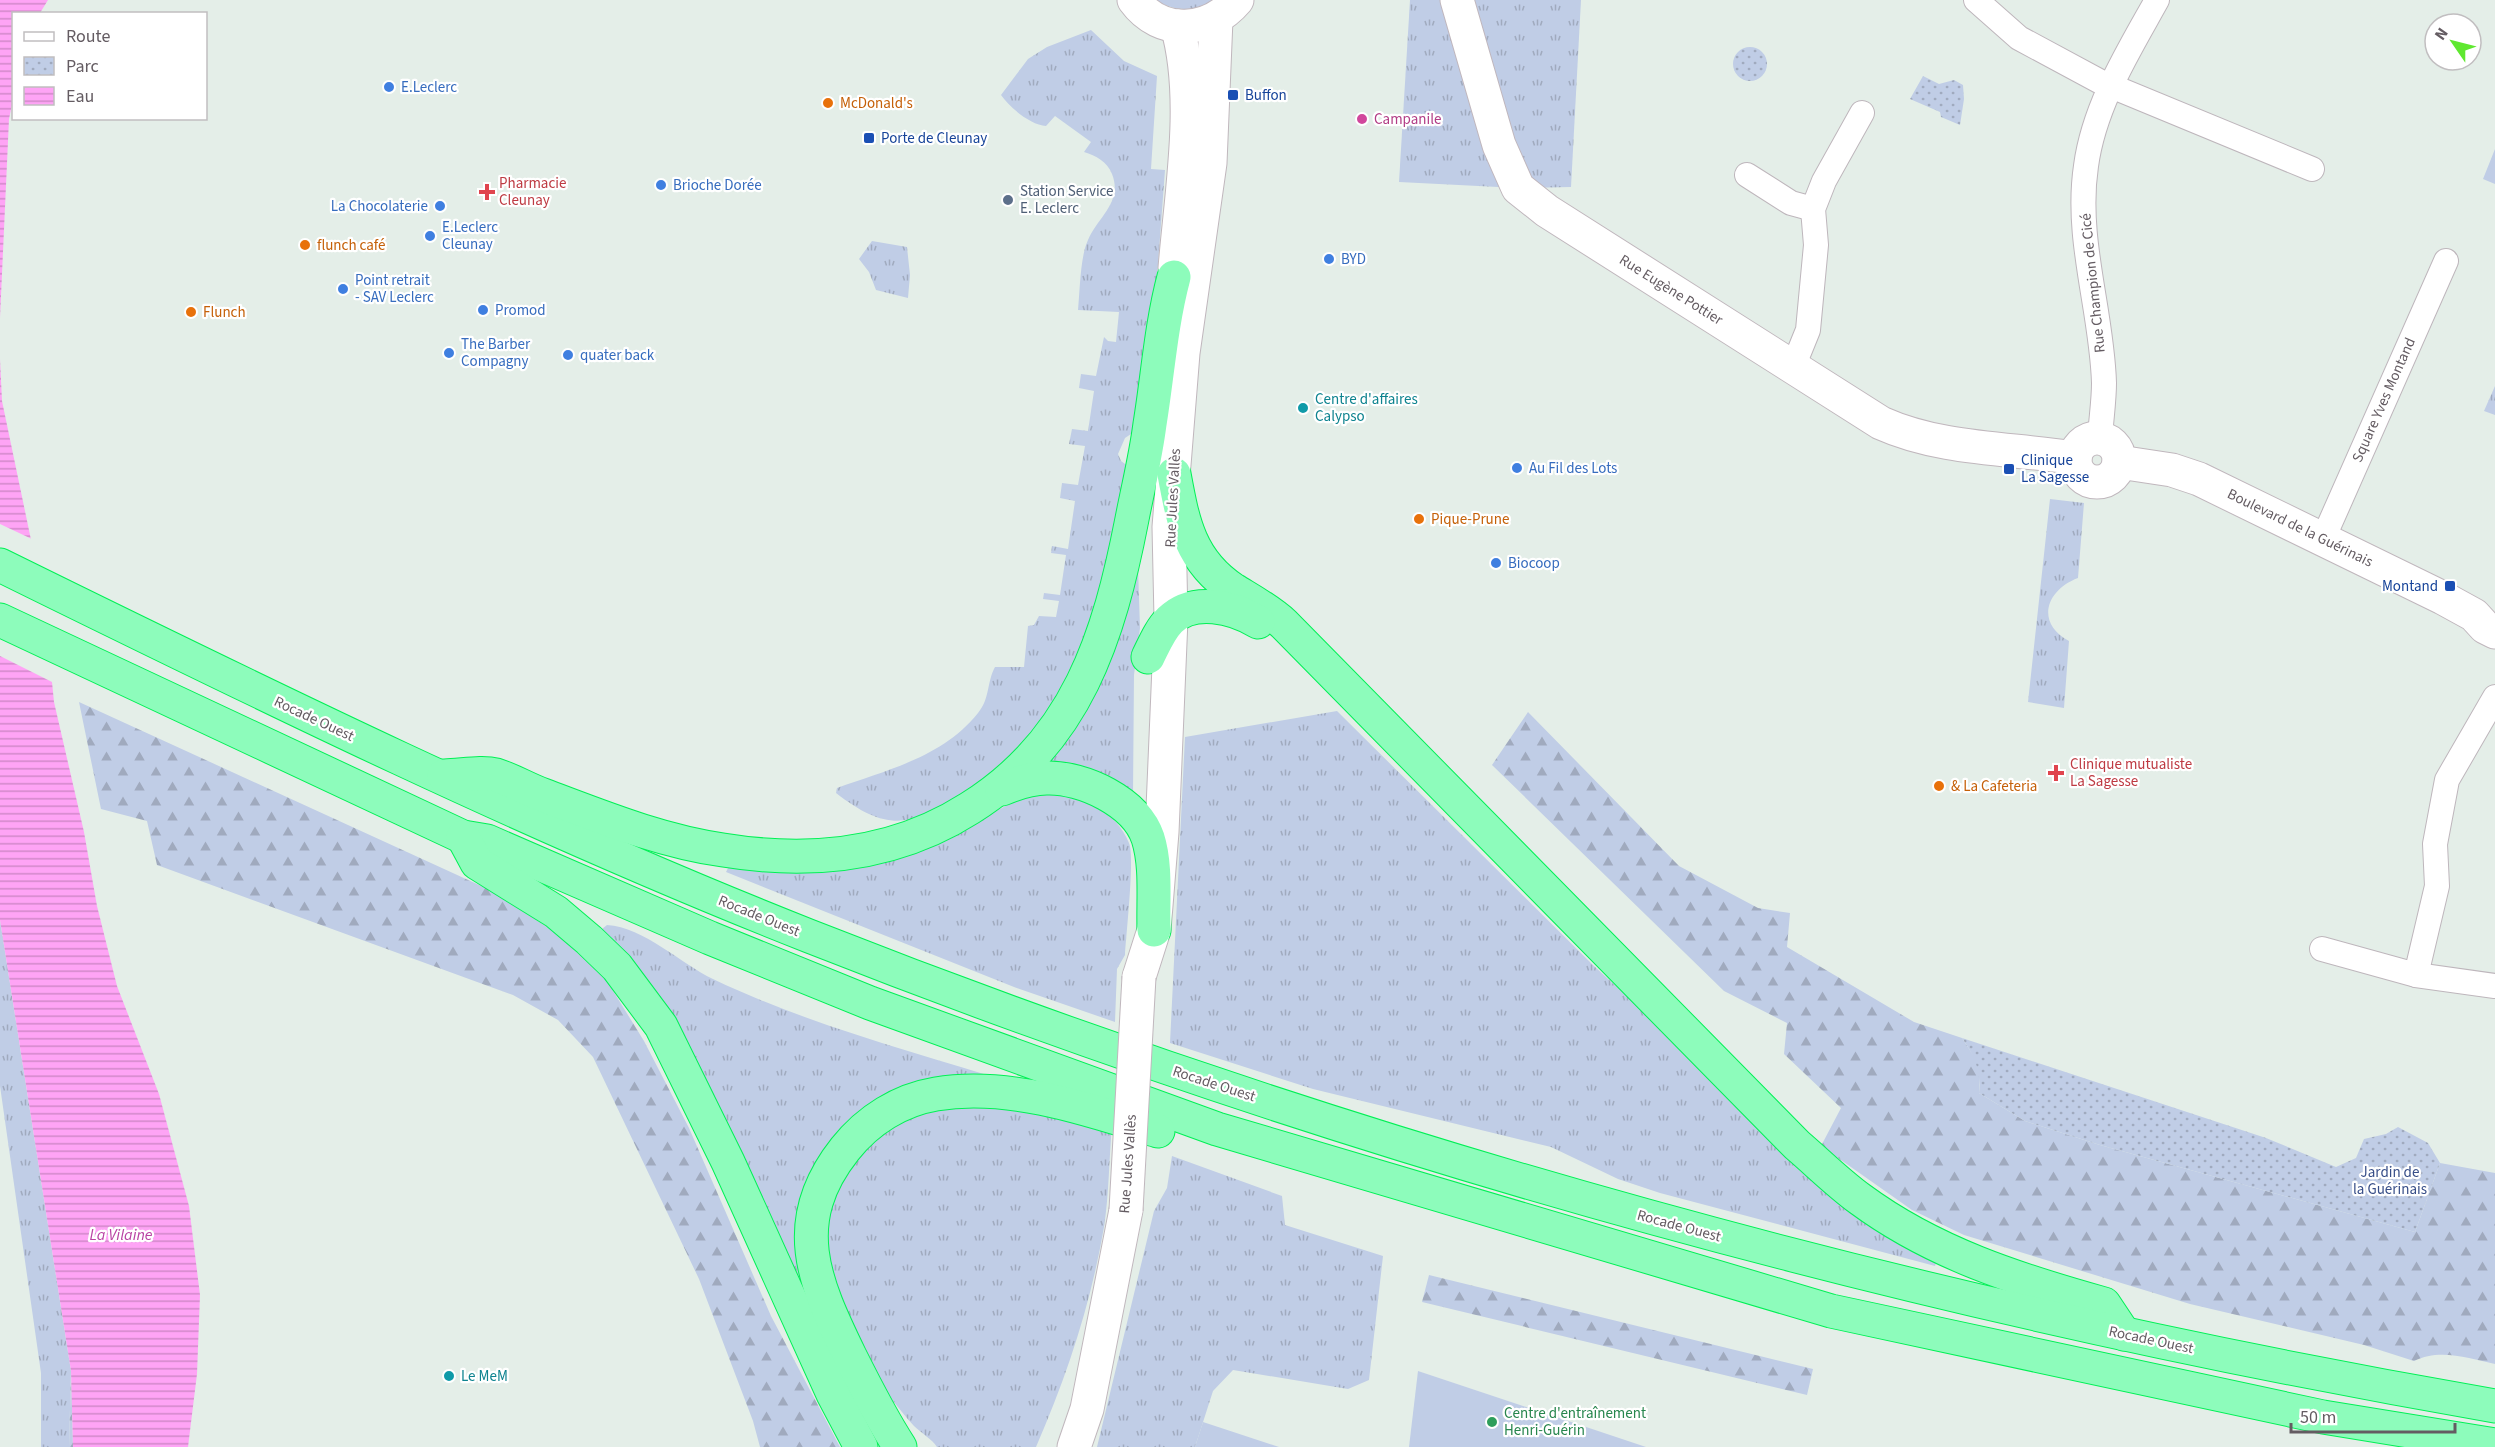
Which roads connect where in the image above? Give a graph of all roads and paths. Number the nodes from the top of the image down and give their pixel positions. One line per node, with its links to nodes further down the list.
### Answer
1 (1134, 0): 6 (main road)
2 (1457, 0): 14 (main road, Rue Eugène Pottier)
3 (1976, 0): 7 (street)
4 (2157, 0): 7 (street, Rue Champion de Cicé)
5 (1226, 9): 6 (main road); 16 (main road, Rue Jules Vallès)
6 (1177, 26): 13 (main road, Rue Jules Vallès)
7 (2112, 86): 9 (street); 15 (street, Rue Champion de Cicé)
8 (1862, 113): 11 (street)
9 (2312, 169)
10 (1747, 175): 11 (street)
11 (1813, 209): 14 (street)
12 (2446, 261): 17 (street, Square Yves Montand)
13 (1174, 278): 22 (main road, Rue Jules Vallès); 26 (highway)
14 (1793, 367): 15 (main road, Rue Eugène Pottier)
15 (2109, 450): 17 (main road, Boulevard de la Guérinais)
16 (1174, 474): 19 (main road, Rue Jules Vallès); 24 (highway)
17 (2323, 539): 21 (main road, Boulevard de la Guérinais)
18 (0, 565): 25 (highway, Rocade Ouest)
19 (1171, 619): 22 (highway); 24 (highway); 29 (main road, Rue Jules Vallès)
20 (0, 620): 28 (highway)
21 (2488, 622)
22 (1148, 657): 27 (main road, Rue Jules Vallès)
23 (2495, 697): 31 (street)
24 (1422, 765): 35 (highway)
25 (436, 776): 26 (highway); 35 (highway, Rocade Ouest)
26 (999, 790): 27 (highway)
27 (1142, 825): 29 (highway); 32 (main road, Rue Jules Vallès)
28 (463, 837): 34 (highway); 39 (highway)
29 (1154, 930): 32 (main road, Rue Jules Vallès)
30 (2322, 949): 31 (street)
31 (2416, 975): 33 (street)
32 (1139, 977): 36 (main road, Rue Jules Vallès, bridge)
33 (2495, 986)
34 (1217, 1129): 38 (highway); 40 (highway)
35 (2124, 1334): 37 (highway, Rocade Ouest)
36 (1098, 1349): 41 (main road, Rue Jules Vallès); 42 (main road, Rue Jules Vallès)
37 (2495, 1406)
38 (2495, 1445)
39 (861, 1447)
40 (900, 1447)
41 (1056, 1447)
42 (1074, 1447)

